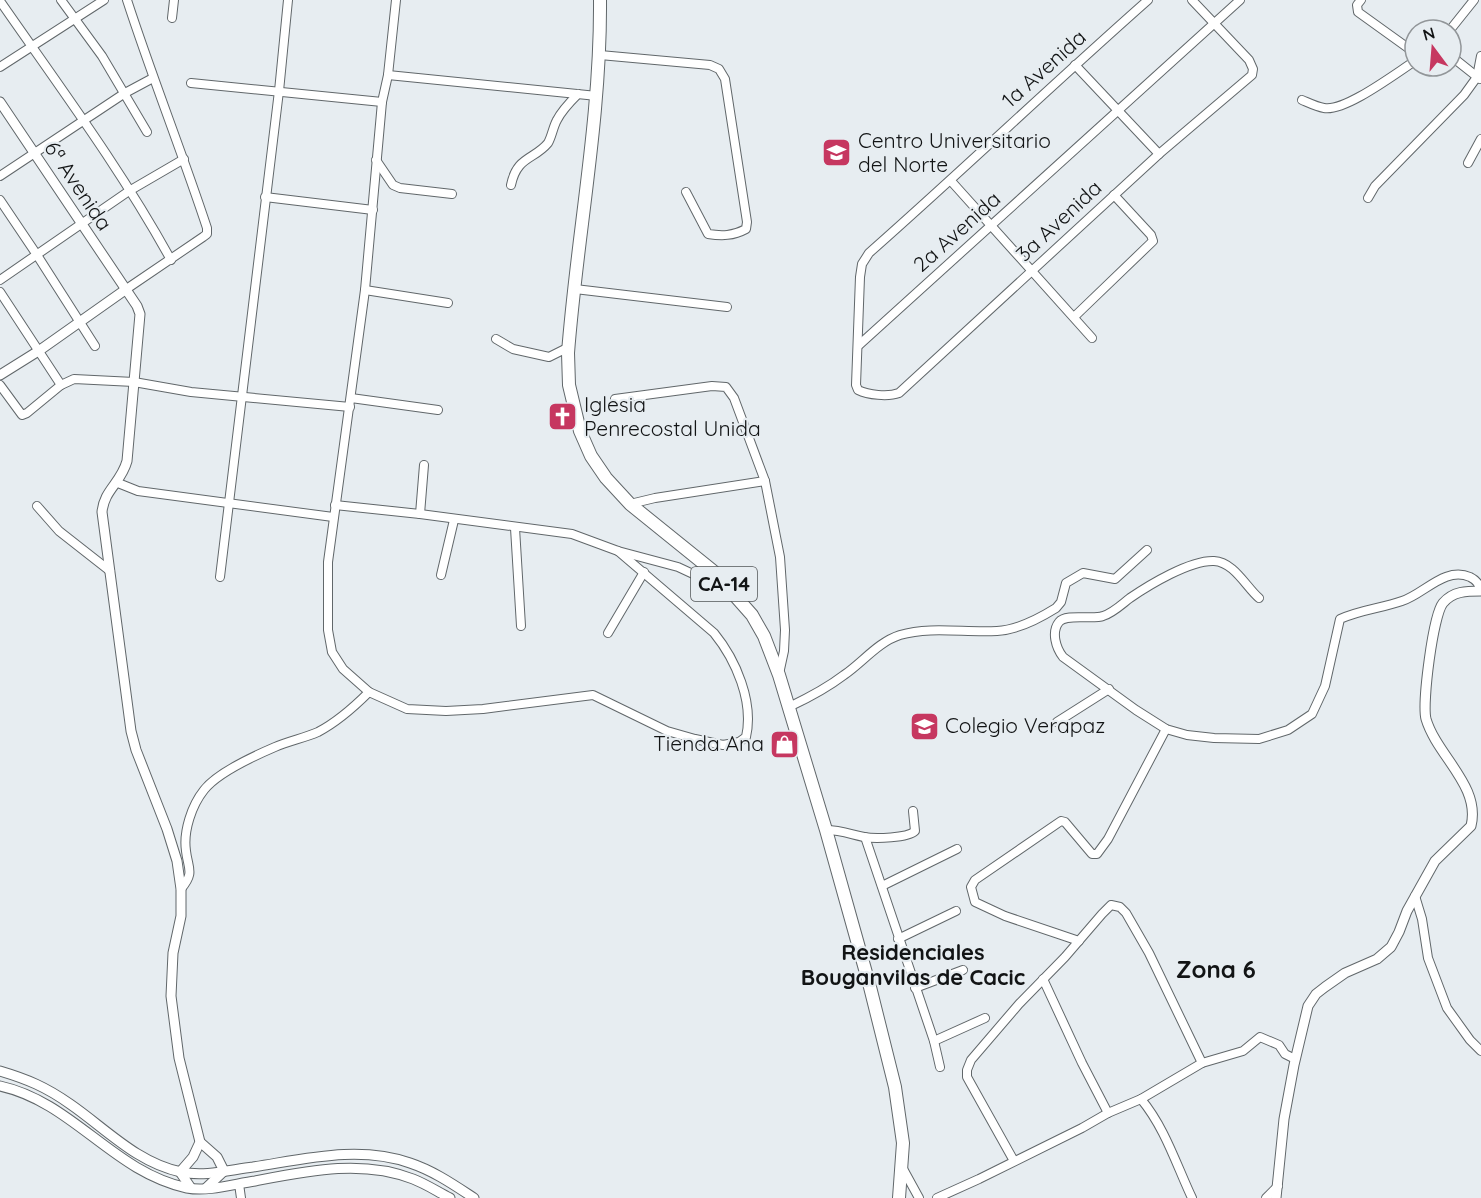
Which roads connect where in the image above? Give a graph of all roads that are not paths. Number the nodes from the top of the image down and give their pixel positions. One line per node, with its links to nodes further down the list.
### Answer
1 (61, 0): 16 (street)
2 (104, 0): 16 (street)
3 (127, 0): 27 (street)
4 (174, 0): 14 (street)
5 (288, 0): 30 (street)
6 (396, 0): 26 (street)
7 (600, 0): 20 (highway, CA-14)
8 (1148, 0): 22 (street, 1a Avenida)
9 (1192, 0): 17 (street)
10 (1240, 0): 17 (street, 2a Avenida)
11 (1361, 0): 18 (street)
12 (1474, 0): 15 (street)
13 (0, 1): 19 (street)
14 (172, 18)
15 (1460, 18)
16 (75, 20): 19 (street); 31 (street)
17 (1214, 22): 37 (street, 2a Avenida); 42 (street, 3a Avenida)
18 (1403, 44)
19 (32, 46): 24 (street); 38 (street)
20 (600, 55): 33 (highway, CA-14); 50 (street)
21 (1481, 56): 28 (street)
22 (1075, 65): 37 (street); 47 (street, 1a Avenida)
23 (1463, 65): 28 (street)
24 (0, 68)
25 (1403, 69): 34 (street)
26 (388, 75): 32 (street); 36 (street)
27 (153, 78): 31 (street); 43 (street)
28 (1479, 78): 54 (street)
29 (191, 83): 30 (street)
30 (279, 91): 36 (street); 53 (street)
31 (125, 93): 38 (street); 39 (street)
32 (578, 94): 33 (street); 48 (street)
33 (597, 96): 63 (highway, CA-14)
34 (1302, 100)
35 (0, 102): 41 (street, 6ª Avenida)
36 (382, 102): 44 (street)
37 (1117, 110): 42 (street); 58 (street, 2a Avenida)
38 (83, 120): 41 (street); 49 (street)
39 (147, 132)
40 (1481, 139): 45 (street)
41 (34, 153): 46 (street); 57 (street, 6ª Avenida)
42 (1160, 154): 52 (street, 3a Avenida)
43 (184, 159): 49 (street); 60 (street)
44 (376, 160): 51 (street); 56 (street)
45 (1468, 163)
46 (0, 176)
47 (951, 181): 58 (street); 73 (street, 1a Avenida)
48 (511, 185)
49 (129, 191): 57 (street); 60 (street)
50 (686, 192)
51 (452, 194)
52 (1114, 195): 61 (street, 3a Avenida); 69 (street)
53 (265, 197): 56 (street); 81 (street)
54 (1368, 198)
55 (0, 200): 59 (street)
56 (373, 210): 65 (street)
57 (82, 223): 59 (street); 64 (street, 6ª Avenida)
58 (990, 227): 61 (street); 73 (street, 2a Avenida)
59 (37, 255): 62 (street); 70 (street)
60 (171, 260): 64 (street)
61 (1032, 271): 69 (street); 73 (street, 3a Avenida)
62 (0, 280)
63 (575, 289): 68 (street); 75 (highway, CA-14)
64 (125, 290): 70 (street); 78 (street, 6ª Avenida)
65 (365, 290): 67 (street); 83 (street)
66 (0, 292): 76 (street)
67 (448, 303)
68 (727, 307)
69 (1074, 317): 71 (street)
70 (80, 321): 74 (street); 76 (street)
71 (1092, 338)
72 (496, 339): 75 (street)
73 (859, 345)
74 (95, 346)
75 (568, 347): 89 (highway, CA-14)
76 (40, 350): 77 (street); 80 (street)
77 (0, 375)
78 (134, 382): 80 (street); 81 (street); 87 (street, 6ª Avenida)
79 (0, 385): 80 (street)
80 (61, 385)
81 (241, 397): 83 (street); 88 (street)
82 (615, 399): 86 (street)
83 (350, 403): 84 (street); 90 (street)
84 (438, 410)
85 (424, 465): 92 (street)
86 (765, 481): 89 (street); 107 (street)
87 (117, 483): 88 (street); 98 (street, 6ª Avenida)
88 (229, 503): 93 (street); 101 (street)
89 (630, 504): 104 (highway, CA-14)
90 (335, 505): 92 (street); 93 (street)
91 (37, 506): 98 (street)
92 (420, 514): 94 (street)
93 (333, 516): 109 (street)
94 (454, 520): 95 (street); 100 (street)
95 (515, 528): 97 (street); 105 (street)
96 (1147, 550): 110 (street)
97 (618, 551): 99 (street); 104 (street)
98 (110, 571): 118 (street, 6ª Avenida)
99 (644, 572): 106 (street); 109 (street)
100 (441, 575)
101 (220, 577)
102 (1481, 591): 112 (street); 119 (street)
103 (1259, 598): 108 (street)
104 (739, 601): 107 (highway, CA-14)
105 (521, 626)
106 (608, 633)
107 (779, 675): 110 (highway, CA-14)
108 (1109, 689): 111 (street); 112 (street)
109 (369, 692): 118 (street)
110 (789, 707): 114 (highway, CA-14)
111 (1057, 722)
112 (1166, 729): 122 (street)
113 (913, 811): 115 (street)
114 (826, 830): 115 (street); 138 (highway, CA-14)
115 (865, 837): 117 (street)
116 (957, 849): 117 (street)
117 (882, 886): 121 (street)
118 (181, 889): 136 (street, 6ª Avenida)
119 (1415, 896): 128 (street); 129 (street)
120 (956, 911): 121 (street)
121 (898, 939): 125 (street)
122 (1079, 941): 124 (street); 130 (street)
123 (963, 970): 125 (street)
124 (1043, 979): 135 (street); 137 (street)
125 (915, 988): 127 (street)
126 (985, 1018): 127 (street)
127 (933, 1041): 131 (street)
128 (1481, 1051)
129 (1295, 1059): 130 (street); 142 (street)
130 (1202, 1064): 134 (street)
131 (940, 1066)
132 (0, 1071): 140 (street)
133 (0, 1086): 143 (street)
134 (1141, 1099): 135 (street); 145 (street)
135 (1108, 1113): 137 (street)
136 (200, 1142): 139 (street); 140 (street)
137 (1014, 1161): 151 (street)
138 (902, 1166): 149 (highway, CA-14); 150 (street)
139 (224, 1171): 140 (street); 144 (street); 148 (street)
140 (180, 1172): 143 (street)
141 (238, 1184): 144 (street); 146 (street); 147 (street)
142 (1279, 1185): 153 (street); 154 (street)
143 (191, 1188): 144 (street)
144 (205, 1188)
145 (1191, 1196): 152 (street)
146 (241, 1198)
147 (450, 1198)
148 (474, 1198)
149 (899, 1198)
150 (919, 1198)
151 (937, 1198)
152 (1181, 1198)
153 (1266, 1198)
154 (1276, 1198)

